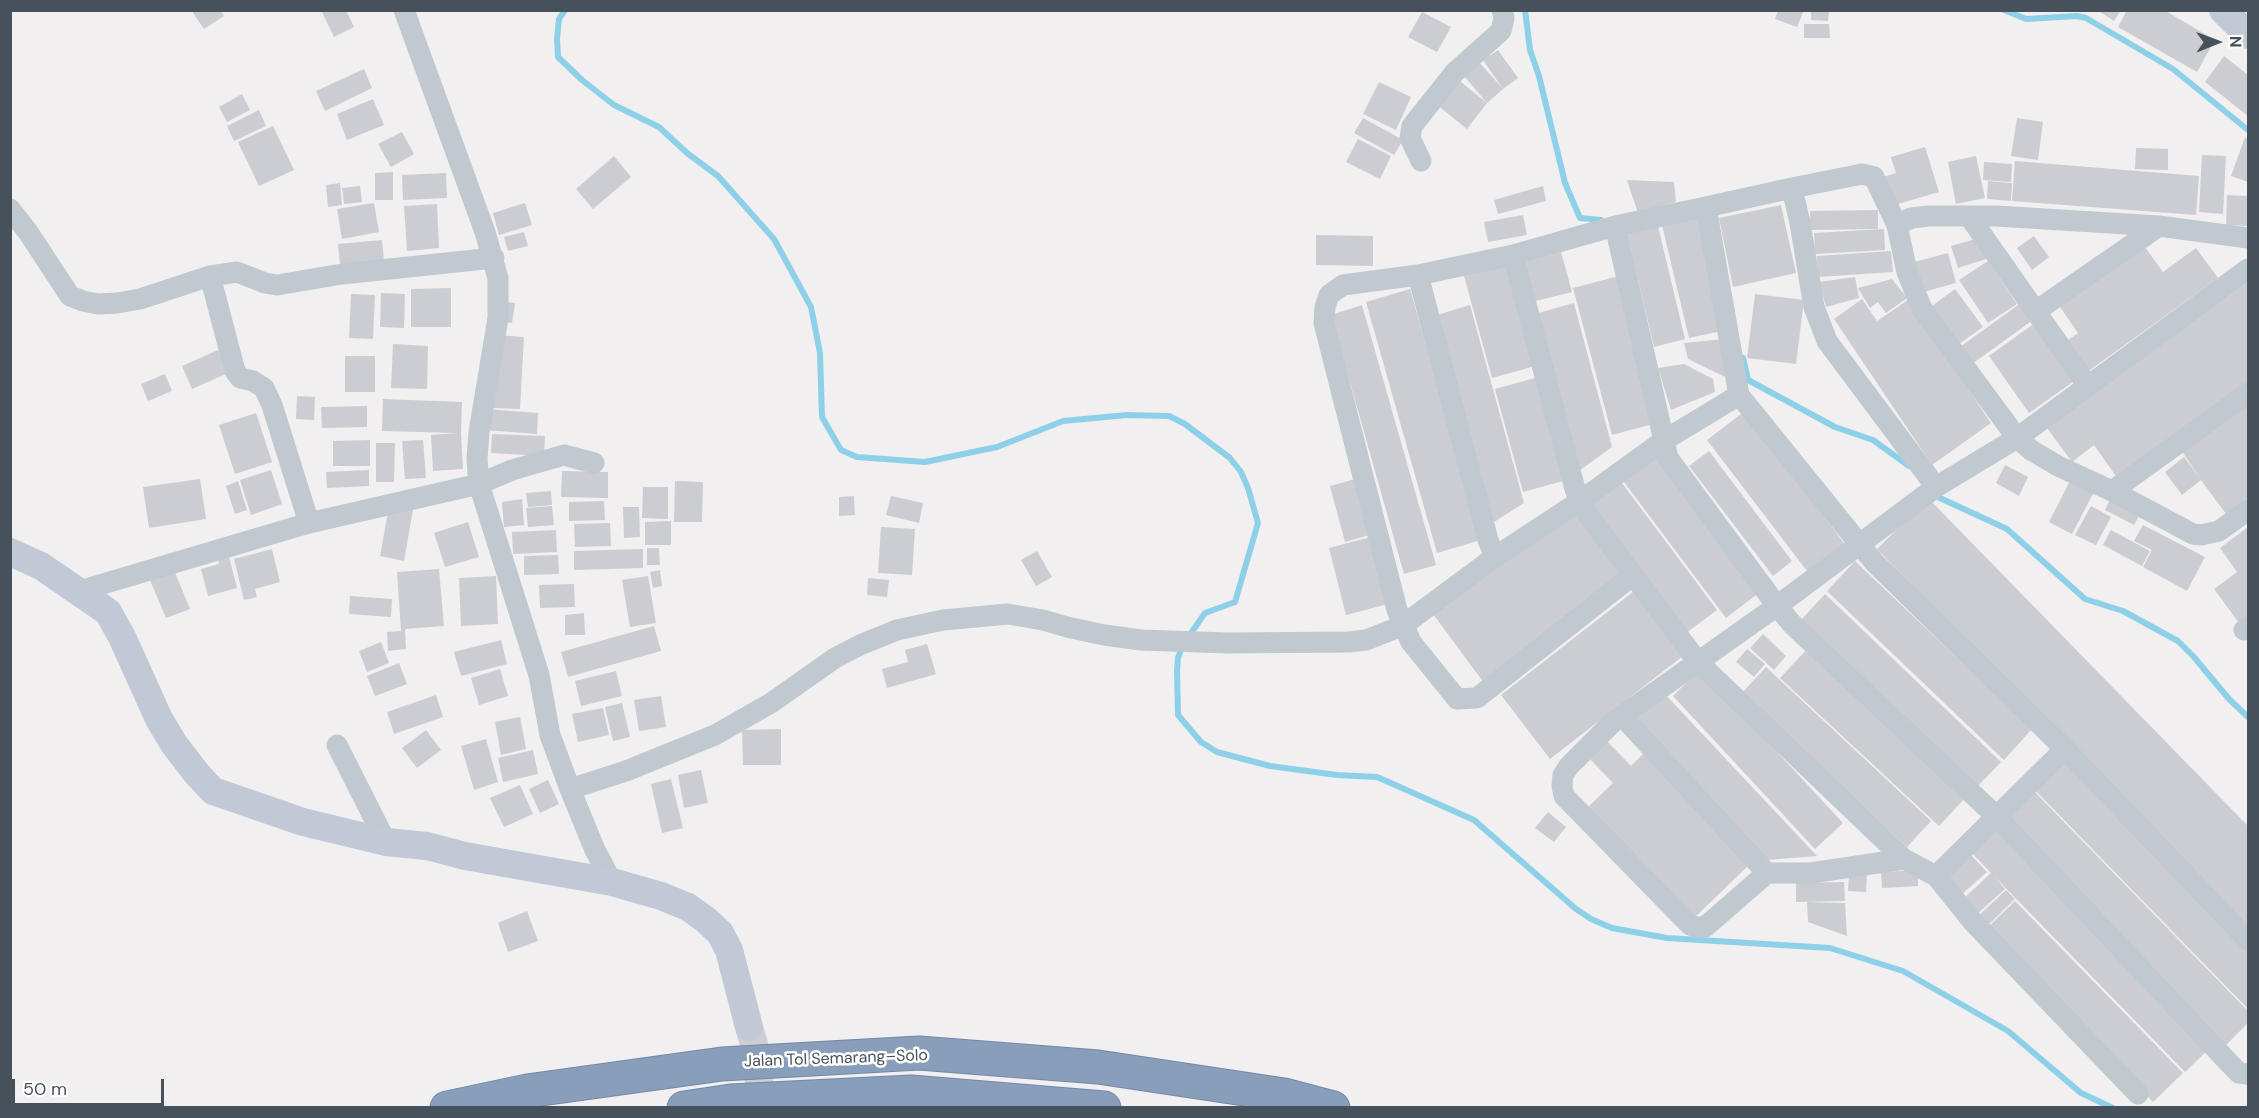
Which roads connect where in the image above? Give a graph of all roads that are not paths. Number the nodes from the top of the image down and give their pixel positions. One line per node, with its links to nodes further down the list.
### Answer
1 (404, 10): 15 (street)
2 (1502, 10): 5 (street)
3 (2223, 10): 4 (street)
4 (2248, 35)
5 (1421, 160)
6 (1791, 188): 7 (street); 10 (street); 27 (street)
7 (1706, 207): 11 (street); 22 (street)
8 (10, 209): 18 (street)
9 (1969, 216): 10 (street); 12 (street); 19 (street)
10 (1897, 225): 23 (street)
11 (1616, 226): 14 (street); 24 (street)
12 (2159, 226): 13 (street); 19 (street)
13 (2248, 238)
14 (1514, 255): 17 (street); 29 (street)
15 (494, 258): 18 (street); 26 (street)
16 (2248, 269): 20 (street)
17 (1418, 275): 34 (street); 38 (street)
18 (210, 276): 31 (street)
19 (2036, 311): 20 (street)
20 (2088, 386): 23 (street)
21 (2248, 393): 28 (street)
22 (1739, 395): 24 (street); 32 (street)
23 (2017, 438): 27 (street); 28 (street)
24 (1663, 441): 29 (street); 37 (street)
25 (594, 463): 26 (street)
26 (479, 484): 31 (street); 43 (street)
27 (1936, 487): 32 (street)
28 (2112, 491): 30 (street)
29 (1580, 501): 34 (street); 35 (street)
30 (2248, 510)
31 (309, 523): 36 (street)
32 (1860, 546): 37 (street); 42 (street)
33 (10, 552): 36 (street)
34 (1495, 556): 38 (street)
35 (1632, 576): 38 (street); 39 (street)
36 (79, 591): 45 (street)
37 (1777, 606): 39 (street); 44 (street)
38 (1402, 626): 43 (street)
39 (1698, 662): 40 (street); 46 (street)
40 (1622, 716): 47 (street); 47 (street)
41 (337, 745): 45 (street)
42 (2065, 749): 44 (street); 50 (street)
43 (570, 789): 49 (street)
44 (1996, 817): 48 (street); 52 (street)
45 (386, 842): 49 (street)
46 (1904, 859): 47 (street); 48 (street)
47 (1767, 873)
48 (1936, 876): 53 (street)
49 (612, 882): 51 (street)
50 (2248, 940)
51 (749, 1027)
52 (2248, 1074)
53 (2138, 1094)
54 (447, 1107): 57 (highway, Jalan Tol Semarang–Solo)
55 (684, 1107): 56 (highway)
56 (1104, 1107)
57 (1333, 1107)

